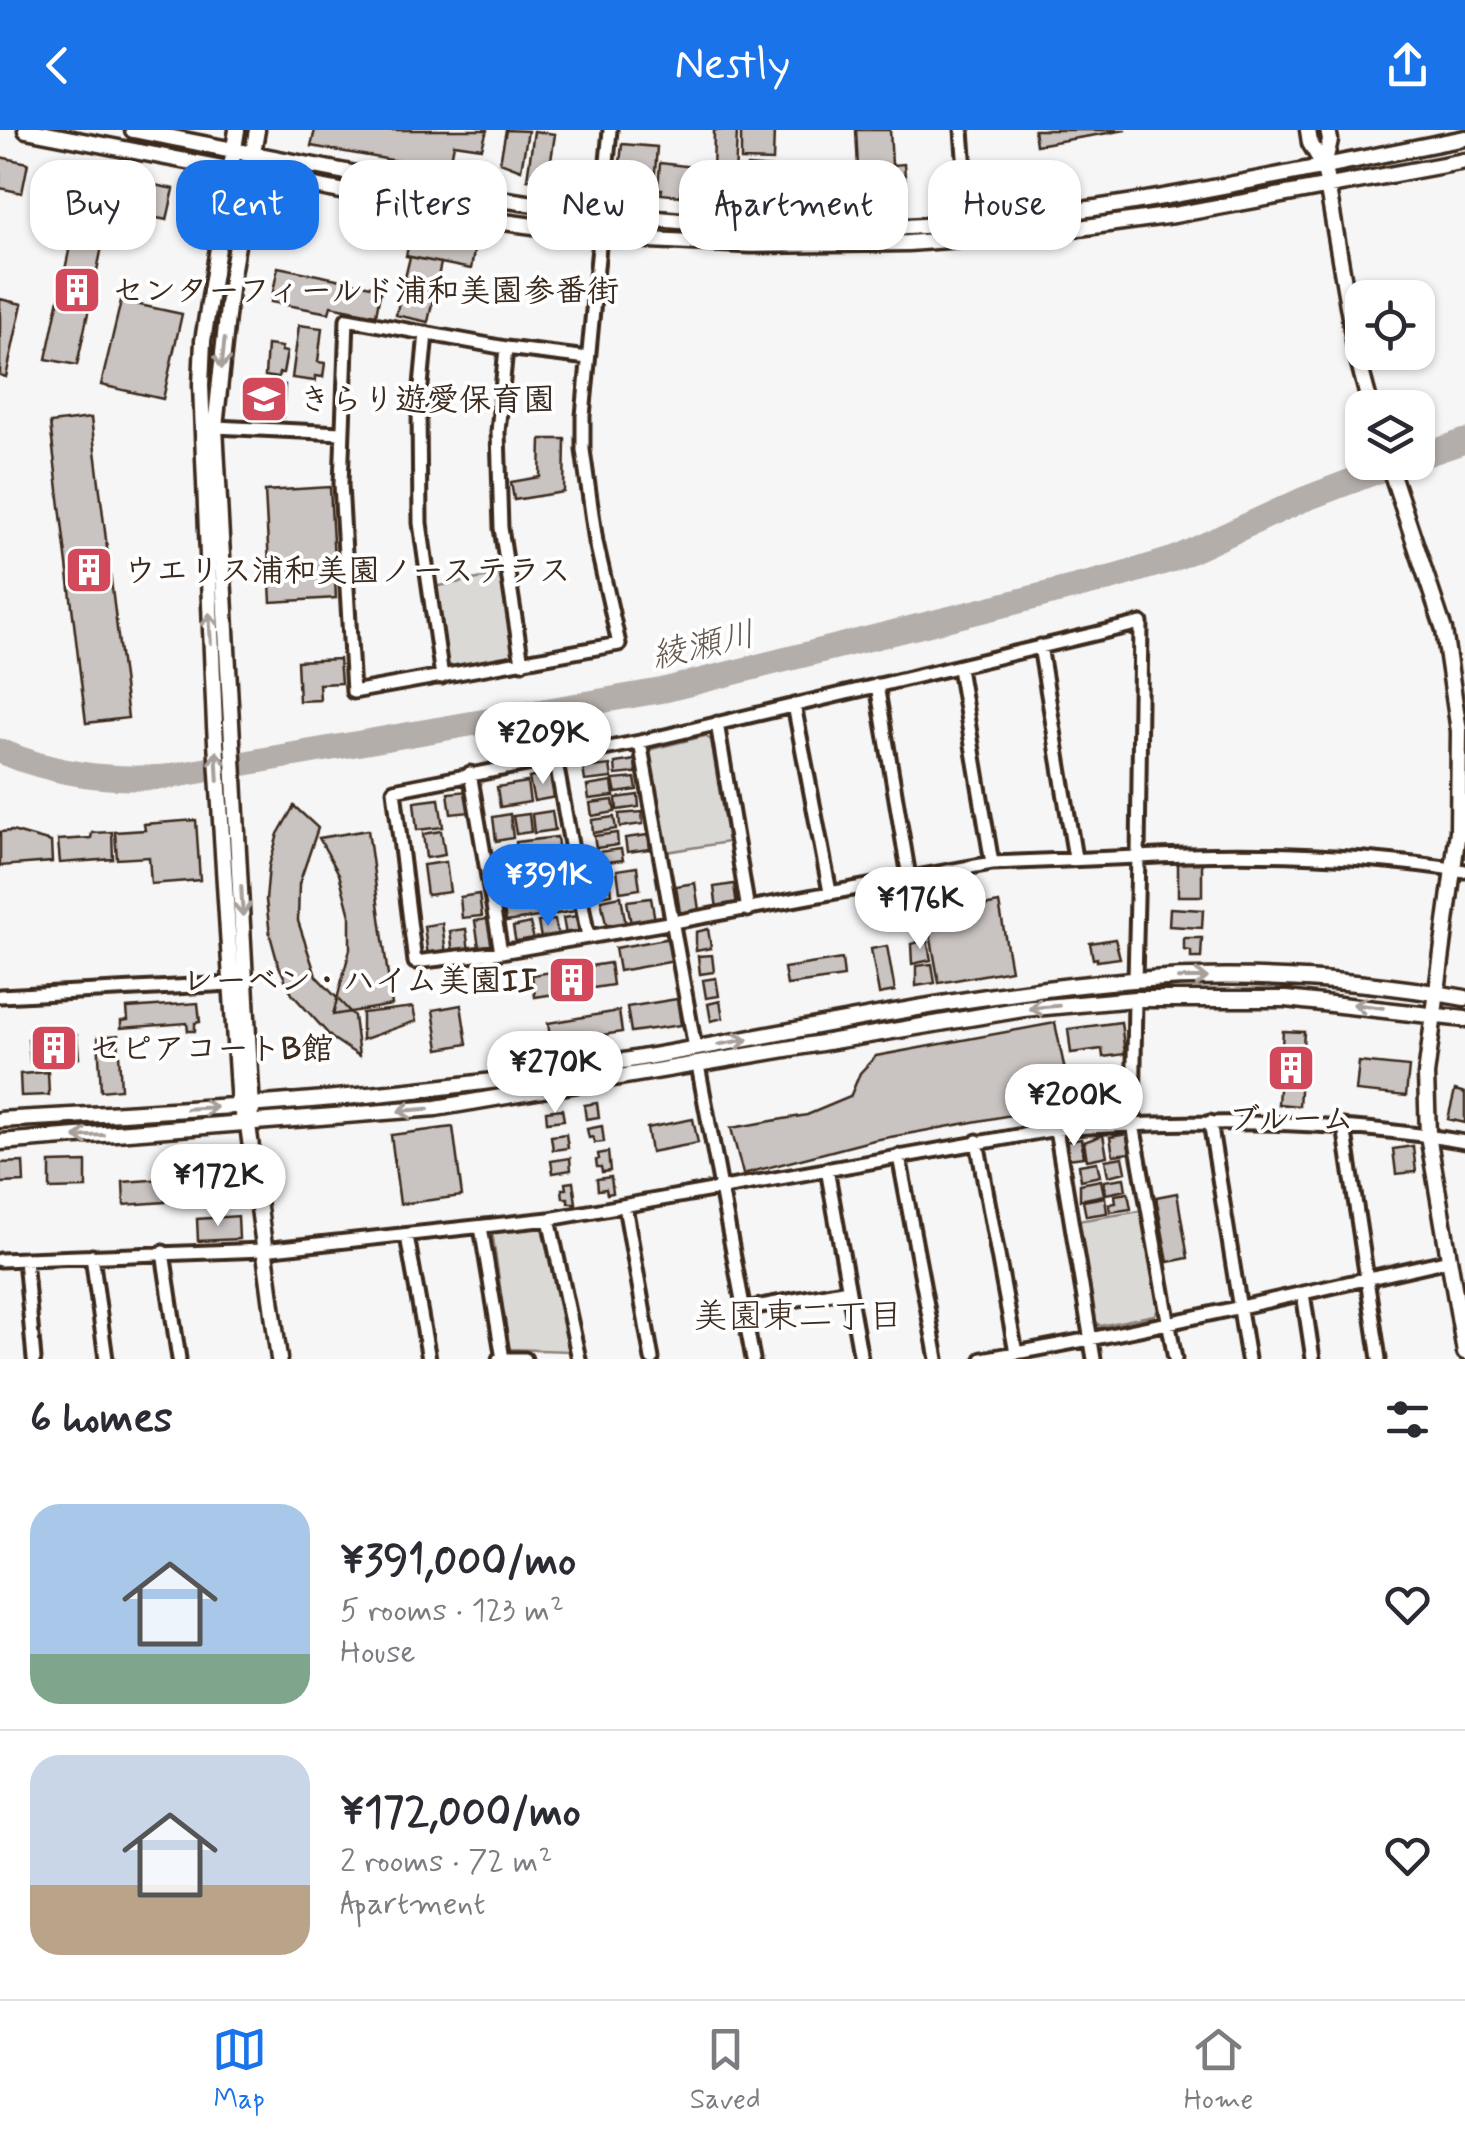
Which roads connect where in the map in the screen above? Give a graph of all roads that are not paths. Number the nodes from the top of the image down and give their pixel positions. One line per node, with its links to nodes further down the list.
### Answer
1 (26, 130): 12 (street)
2 (133, 130): 10 (street)
3 (237, 130): 10 (street)
4 (257, 130): 11 (street)
5 (610, 130): 15 (street)
6 (962, 130): 16 (street)
7 (1308, 130): 18 (street)
8 (1328, 130): 18 (street)
9 (1458, 136): 18 (street)
10 (233, 150): 11 (street); 13 (street)
11 (253, 153): 14 (street); 21 (street)
12 (183, 160)
13 (231, 160)
14 (252, 160)
15 (607, 160)
16 (964, 160)
17 (1465, 160): 20 (street)
18 (1324, 166): 20 (street); 22 (street)
19 (319, 187): 24 (street)
20 (1327, 187): 26 (street); 33 (street)
21 (527, 203)
22 (1081, 211)
23 (659, 218): 25 (street)
24 (527, 224)
25 (928, 224)
26 (659, 239)
27 (217, 250): 59 (street, one-way to 27)
28 (236, 250): 34 (street, one-way to 34)
29 (599, 250): 32 (street)
30 (426, 333): 31 (street); 35 (street); 40 (street)
31 (506, 348): 32 (street); 38 (street)
32 (588, 358): 38 (street)
33 (1366, 390)
34 (215, 427): 35 (street); 68 (street, one-way to 68)
35 (341, 433): 40 (street)
36 (1394, 480): 42 (street)
37 (1040, 646): 39 (street); 48 (street); 49 (street)
38 (522, 663): 40 (street)
39 (959, 668): 41 (street); 50 (street)
40 (442, 676)
41 (877, 685): 43 (street); 52 (street)
42 (1460, 696): 51 (street)
43 (794, 705): 44 (street); 53 (street)
44 (718, 723): 45 (street); 54 (street)
45 (640, 742): 46 (street); 55 (street)
46 (556, 757): 47 (street); 56 (street)
47 (470, 773): 57 (street); 57 (street)
48 (1138, 856): 49 (street); 51 (street); 58 (street)
49 (1075, 858): 50 (street)
50 (992, 863): 52 (street)
51 (1460, 870): 60 (street)
52 (909, 877): 53 (street)
53 (830, 892): 54 (street)
54 (748, 910): 55 (street)
55 (674, 922): 56 (street); 66 (street)
56 (588, 937): 57 (street)
57 (501, 952)
58 (1135, 980): 60 (street, one-way to 60); 66 (street, one-way to 58)
59 (232, 984): 61 (street); 68 (street)
60 (1436, 993): 62 (street); 64 (street)
61 (0, 996)
62 (1465, 998)
63 (1135, 999): 64 (street, one-way to 63); 67 (street, one-way to 67); 71 (street)
64 (1432, 1014): 65 (street); 75 (street)
65 (1465, 1019)
66 (695, 1048): 68 (street)
67 (698, 1065): 72 (street, one-way to 72); 81 (street)
68 (246, 1105): 69 (street, one-way to 68); 72 (street)
69 (0, 1120)
70 (1210, 1122): 71 (street); 73 (street); 95 (street)
71 (1133, 1124): 74 (street); 97 (street)
72 (248, 1125): 77 (street, one-way to 77); 86 (street)
73 (1344, 1126): 75 (street); 92 (street)
74 (1056, 1130): 76 (street); 98 (street)
75 (1428, 1135): 78 (street); 91 (street)
76 (977, 1141): 79 (street); 100 (street)
77 (0, 1142)
78 (1465, 1142)
79 (899, 1156): 80 (street); 113 (street)
80 (827, 1170): 81 (street); 93 (street)
81 (721, 1188): 82 (street); 96 (street)
82 (624, 1206): 83 (street); 110 (street)
83 (549, 1219): 84 (street); 109 (street)
84 (481, 1226): 85 (street); 107 (street)
85 (407, 1236): 86 (street); 106 (street)
86 (264, 1250): 87 (street); 105 (street)
87 (163, 1252): 88 (street); 104 (street)
88 (92, 1256): 89 (street); 103 (street)
89 (25, 1259): 90 (street); 102 (street)
90 (0, 1260)
91 (1448, 1260): 92 (street); 99 (street)
92 (1367, 1278): 94 (street); 119 (street)
93 (848, 1290): 96 (street); 112 (street)
94 (1303, 1293): 95 (street); 118 (street)
95 (1240, 1305): 97 (street); 117 (street)
96 (744, 1309): 111 (street)
97 (1169, 1320): 98 (street); 116 (street)
98 (1090, 1340): 101 (street); 115 (street)
99 (1465, 1352)
100 (1016, 1353): 101 (street); 114 (street)
101 (1032, 1355)
102 (34, 1359)
103 (106, 1359)
104 (178, 1359)
105 (279, 1359)
106 (428, 1359)
107 (501, 1359): 108 (street)
108 (525, 1359)
109 (579, 1359)
110 (652, 1359)
111 (753, 1359)
112 (860, 1359)
113 (937, 1359)
114 (982, 1359)
115 (1094, 1359)
116 (1175, 1359)
117 (1248, 1359)
118 (1313, 1359)
119 (1379, 1359)

